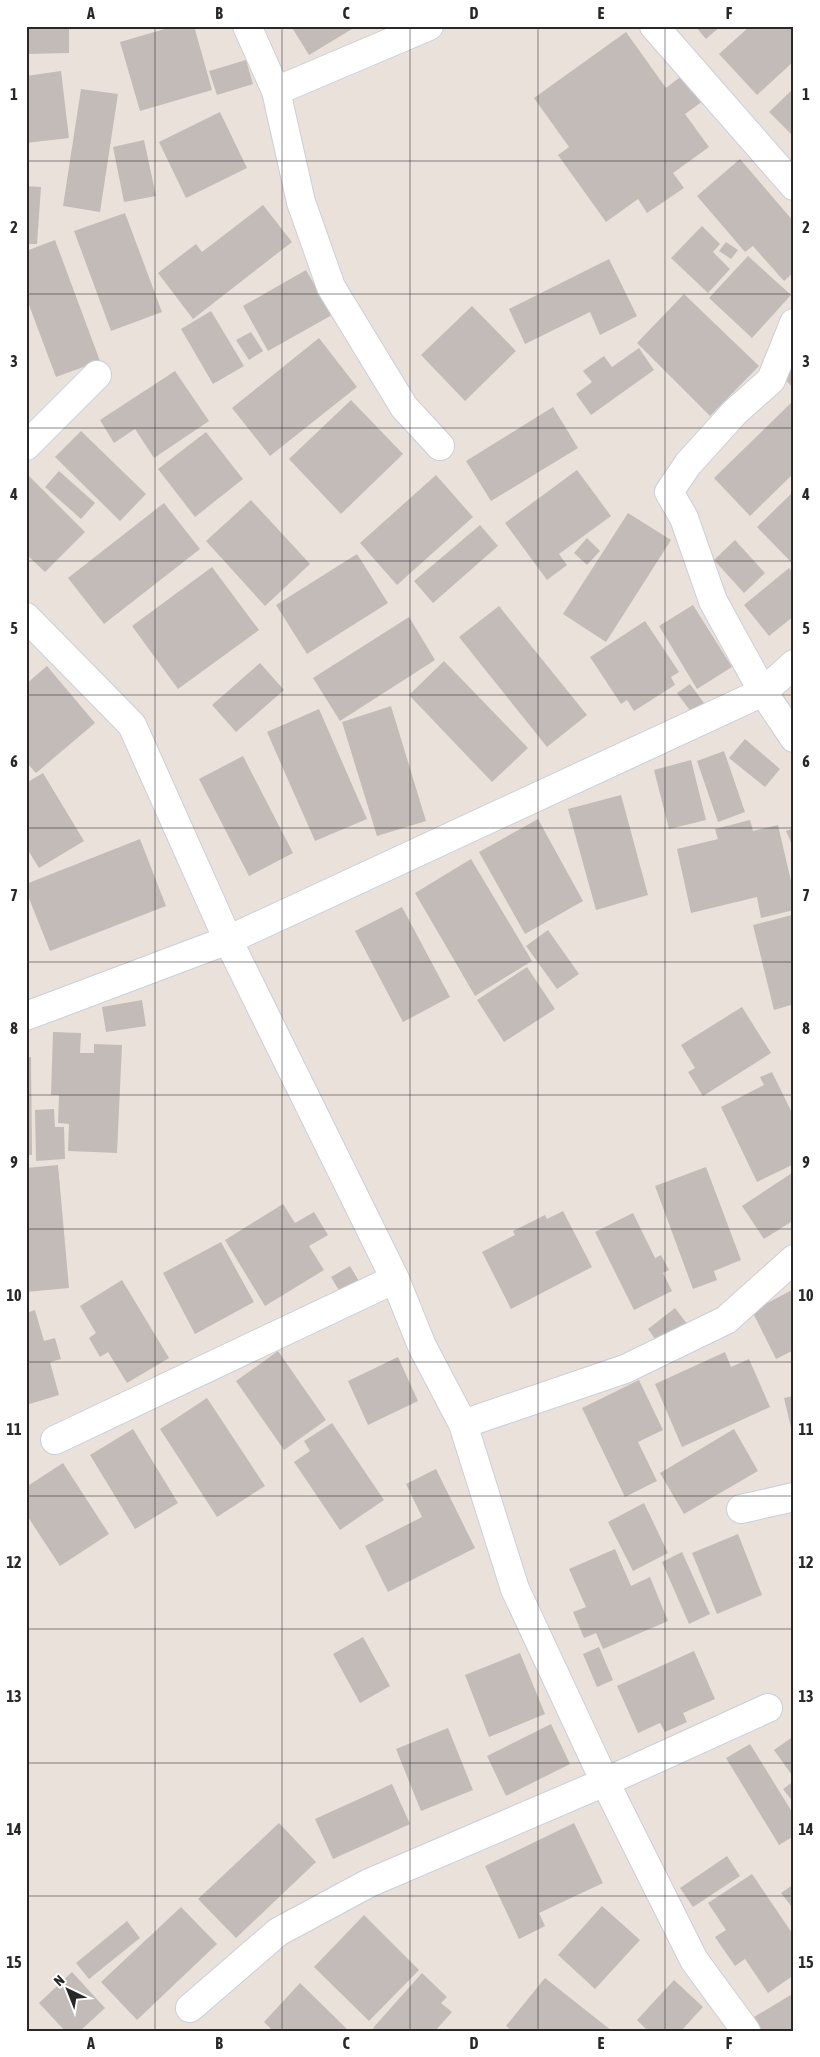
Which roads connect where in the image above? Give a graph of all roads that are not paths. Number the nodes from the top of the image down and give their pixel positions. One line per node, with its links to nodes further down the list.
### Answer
1 (247, 26): 4 (street)
2 (428, 26): 4 (street)
3 (654, 26): 5 (street)
4 (276, 91): 9 (street)
5 (794, 186)
6 (794, 324): 12 (street)
7 (97, 375): 8 (street)
8 (26, 446)
9 (440, 446)
10 (26, 617): 14 (street)
11 (794, 664): 12 (street)
12 (763, 692): 13 (street); 14 (street)
13 (794, 738)
14 (228, 940): 15 (street); 17 (street)
15 (26, 1016)
16 (794, 1259): 18 (street)
17 (395, 1279): 18 (street); 19 (street)
18 (463, 1424): 23 (street)
19 (55, 1440)
20 (794, 1497): 21 (street)
21 (741, 1509)
22 (768, 1708): 23 (street)
23 (605, 1782): 24 (street); 25 (street)
24 (190, 2008)
25 (746, 2031)

